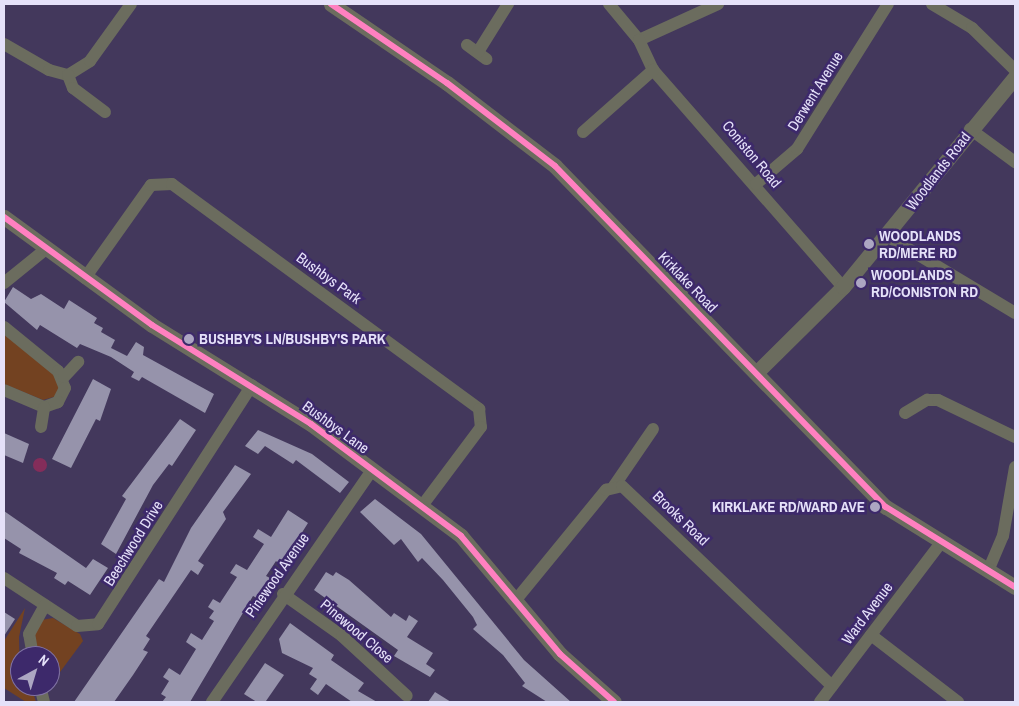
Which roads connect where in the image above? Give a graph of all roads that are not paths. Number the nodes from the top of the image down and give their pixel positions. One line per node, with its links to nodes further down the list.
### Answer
1 (131, 4): 13 (street)
2 (331, 4): 29 (street, Kirklake Road)
3 (508, 4): 10 (street)
4 (609, 4): 8 (street, Coniston Road)
5 (718, 4): 8 (street)
6 (888, 4): 19 (street, Derwent Avenue)
7 (932, 4): 12 (street)
8 (639, 40): 11 (street, Coniston Road)
9 (4, 44): 13 (street)
10 (467, 45)
11 (653, 70): 17 (street); 19 (street, Coniston Road)
12 (1015, 70)
13 (68, 75): 15 (street)
14 (1015, 77): 16 (street, Woodlands Road)
15 (104, 112)
16 (970, 129): 18 (street); 21 (street, Woodlands Road)
17 (583, 132)
18 (1015, 162)
19 (756, 184): 25 (street, Coniston Road)
20 (4, 218): 22 (street, Bushbys Lane)
21 (887, 236): 25 (street, Woodlands Road); 26 (street)
22 (46, 249): 23 (street, Bushbys Lane); 24 (street)
23 (85, 278): 31 (street, Bushbys Lane); 41 (street, Bushbys Park)
24 (4, 283)
25 (843, 288): 29 (street, Woodlands Road)
26 (1015, 313)
27 (4, 327): 30 (street)
28 (78, 362): 30 (street)
29 (756, 373): 43 (street, Kirklake Road)
30 (64, 377): 33 (street)
31 (252, 385): 39 (street, Bushbys Lane); 49 (street, Beechwood Drive)
32 (4, 390): 33 (street)
33 (44, 407): 35 (street)
34 (905, 413): 37 (street)
35 (40, 427)
36 (653, 429): 40 (street)
37 (1015, 438)
38 (1015, 468): 42 (street)
39 (373, 469): 41 (street, Bushbys Lane); 47 (street, Pinewood Avenue)
40 (614, 486): 48 (street); 52 (street, Brooks Road)
41 (422, 506): 48 (street, Bushbys Lane)
42 (1009, 537): 44 (street)
43 (940, 544): 44 (street, Kirklake Road); 50 (street, Ward Avenue)
44 (988, 571): 46 (street, Kirklake Road)
45 (4, 578): 49 (street, Beechwood Drive)
46 (1015, 587)
47 (283, 594): 53 (street, Pinewood Close); 54 (street, Pinewood Avenue)
48 (515, 601): 55 (street, Bushbys Lane)
49 (44, 605): 51 (street)
50 (871, 635): 52 (street, Ward Avenue); 57 (street)
51 (31, 646)
52 (832, 686): 56 (street, Ward Avenue)
53 (407, 696)
54 (212, 702)
55 (614, 702)
56 (820, 702)
57 (958, 702)

